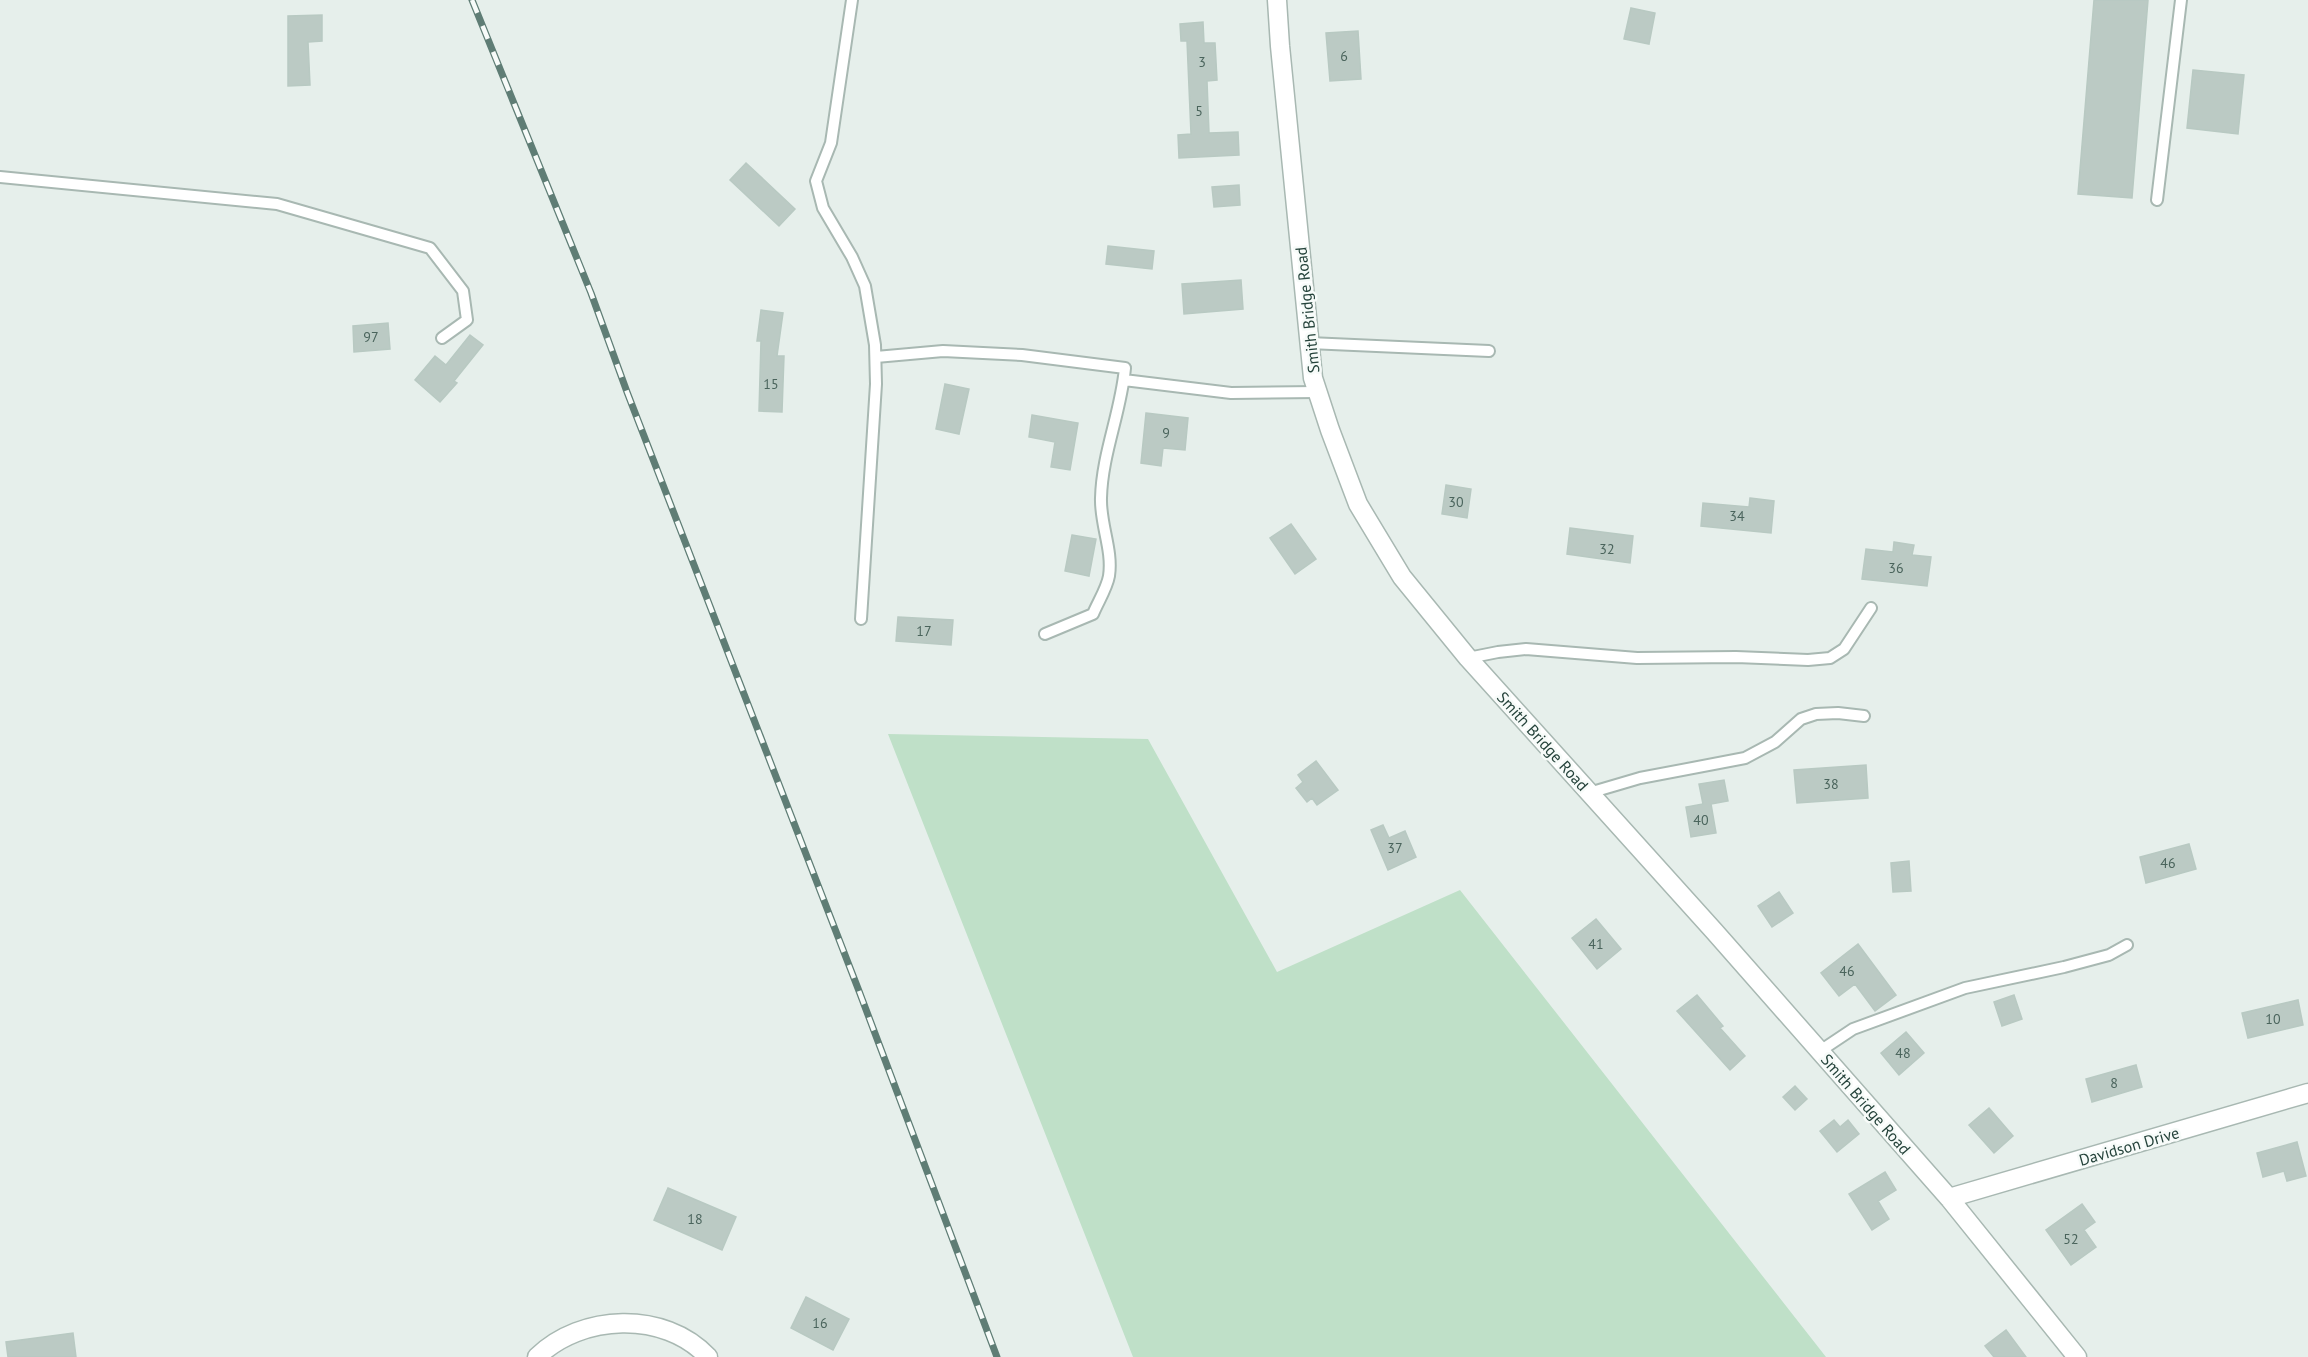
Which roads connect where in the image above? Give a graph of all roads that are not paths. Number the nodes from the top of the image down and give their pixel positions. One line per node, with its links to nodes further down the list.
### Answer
1 (852, 0): 9 (lane)
2 (1277, 0): 7 (street, Smith Bridge Road)
3 (2181, 0): 5 (lane)
4 (0, 177): 6 (lane)
5 (2157, 200)
6 (442, 338)
7 (1310, 343): 8 (lane); 11 (street, Smith Bridge Road)
8 (1489, 351)
9 (876, 357): 10 (lane); 13 (lane)
10 (1124, 380): 11 (lane); 14 (lane)
11 (1317, 392): 15 (street, Smith Bridge Road)
12 (1871, 608): 15 (lane)
13 (861, 619)
14 (1045, 634)
15 (1467, 658): 17 (street, Smith Bridge Road)
16 (1864, 717): 17 (lane)
17 (1589, 793): 19 (street, Smith Bridge Road)
18 (2127, 945): 19 (lane)
19 (1820, 1052): 21 (street, Smith Bridge Road)
20 (2308, 1093): 21 (street, Davidson Drive)
21 (1949, 1198): 24 (street, Smith Bridge Road)
22 (537, 1357): 23 (street)
23 (708, 1357)
24 (2077, 1357)

